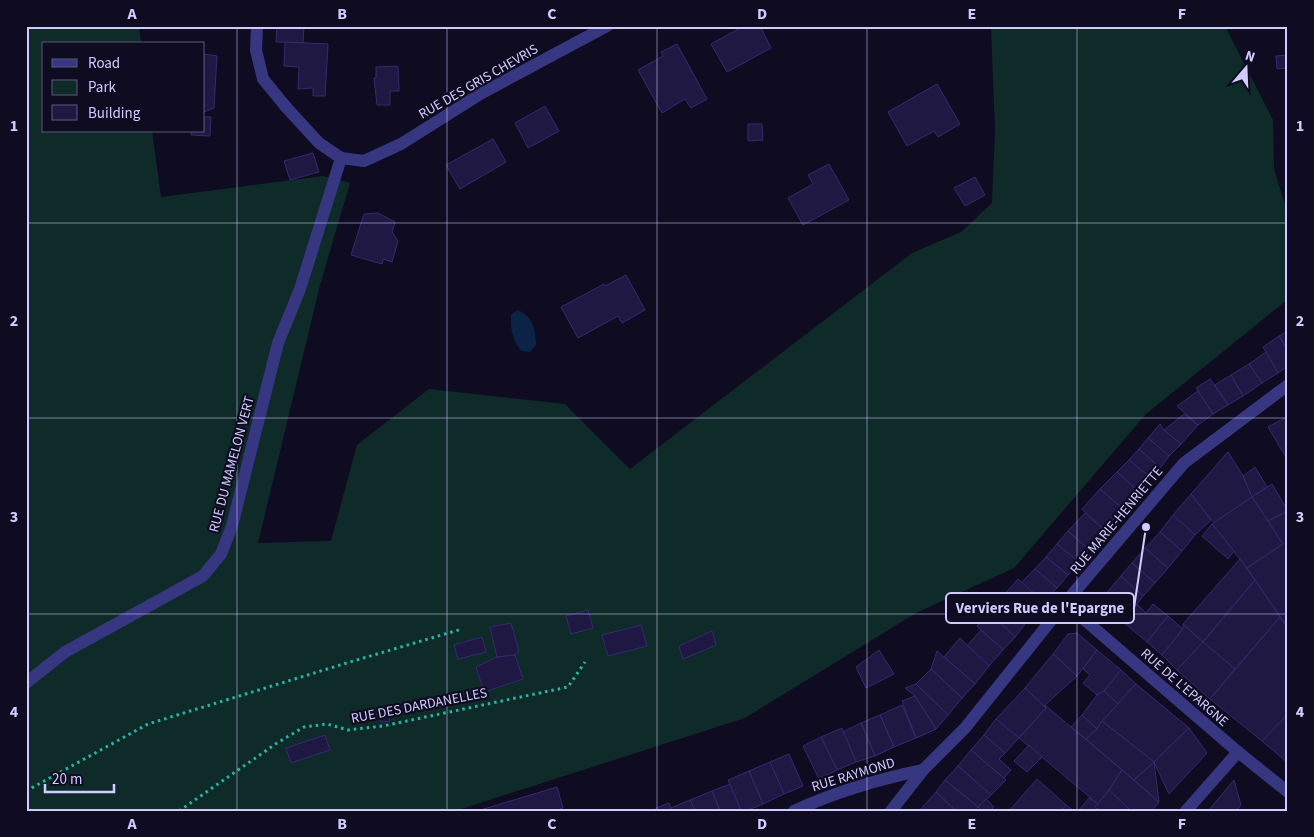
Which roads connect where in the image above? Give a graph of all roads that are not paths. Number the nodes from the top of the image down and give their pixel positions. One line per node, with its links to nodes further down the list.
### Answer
1 (257, 26): 3 (street)
2 (607, 26): 3 (street, RUE DES GRIS CHEVRIS)
3 (341, 158): 6 (street, RUE DU MAMELON VERT)
4 (1288, 385): 5 (street, RUE MARIE-HENRIETTE)
5 (1065, 603): 7 (street, RUE DE L'EPARGNE); 8 (street, RUE MARIE-HENRIETTE)
6 (26, 683)
7 (1238, 752): 9 (street, RUE DE L'EPARGNE); 12 (street)
8 (923, 770): 10 (street, RUE RAYMOND); 11 (street, RUE MARIE-HENRIETTE)
9 (1288, 792)
10 (794, 811)
11 (891, 811)
12 (1186, 811)

